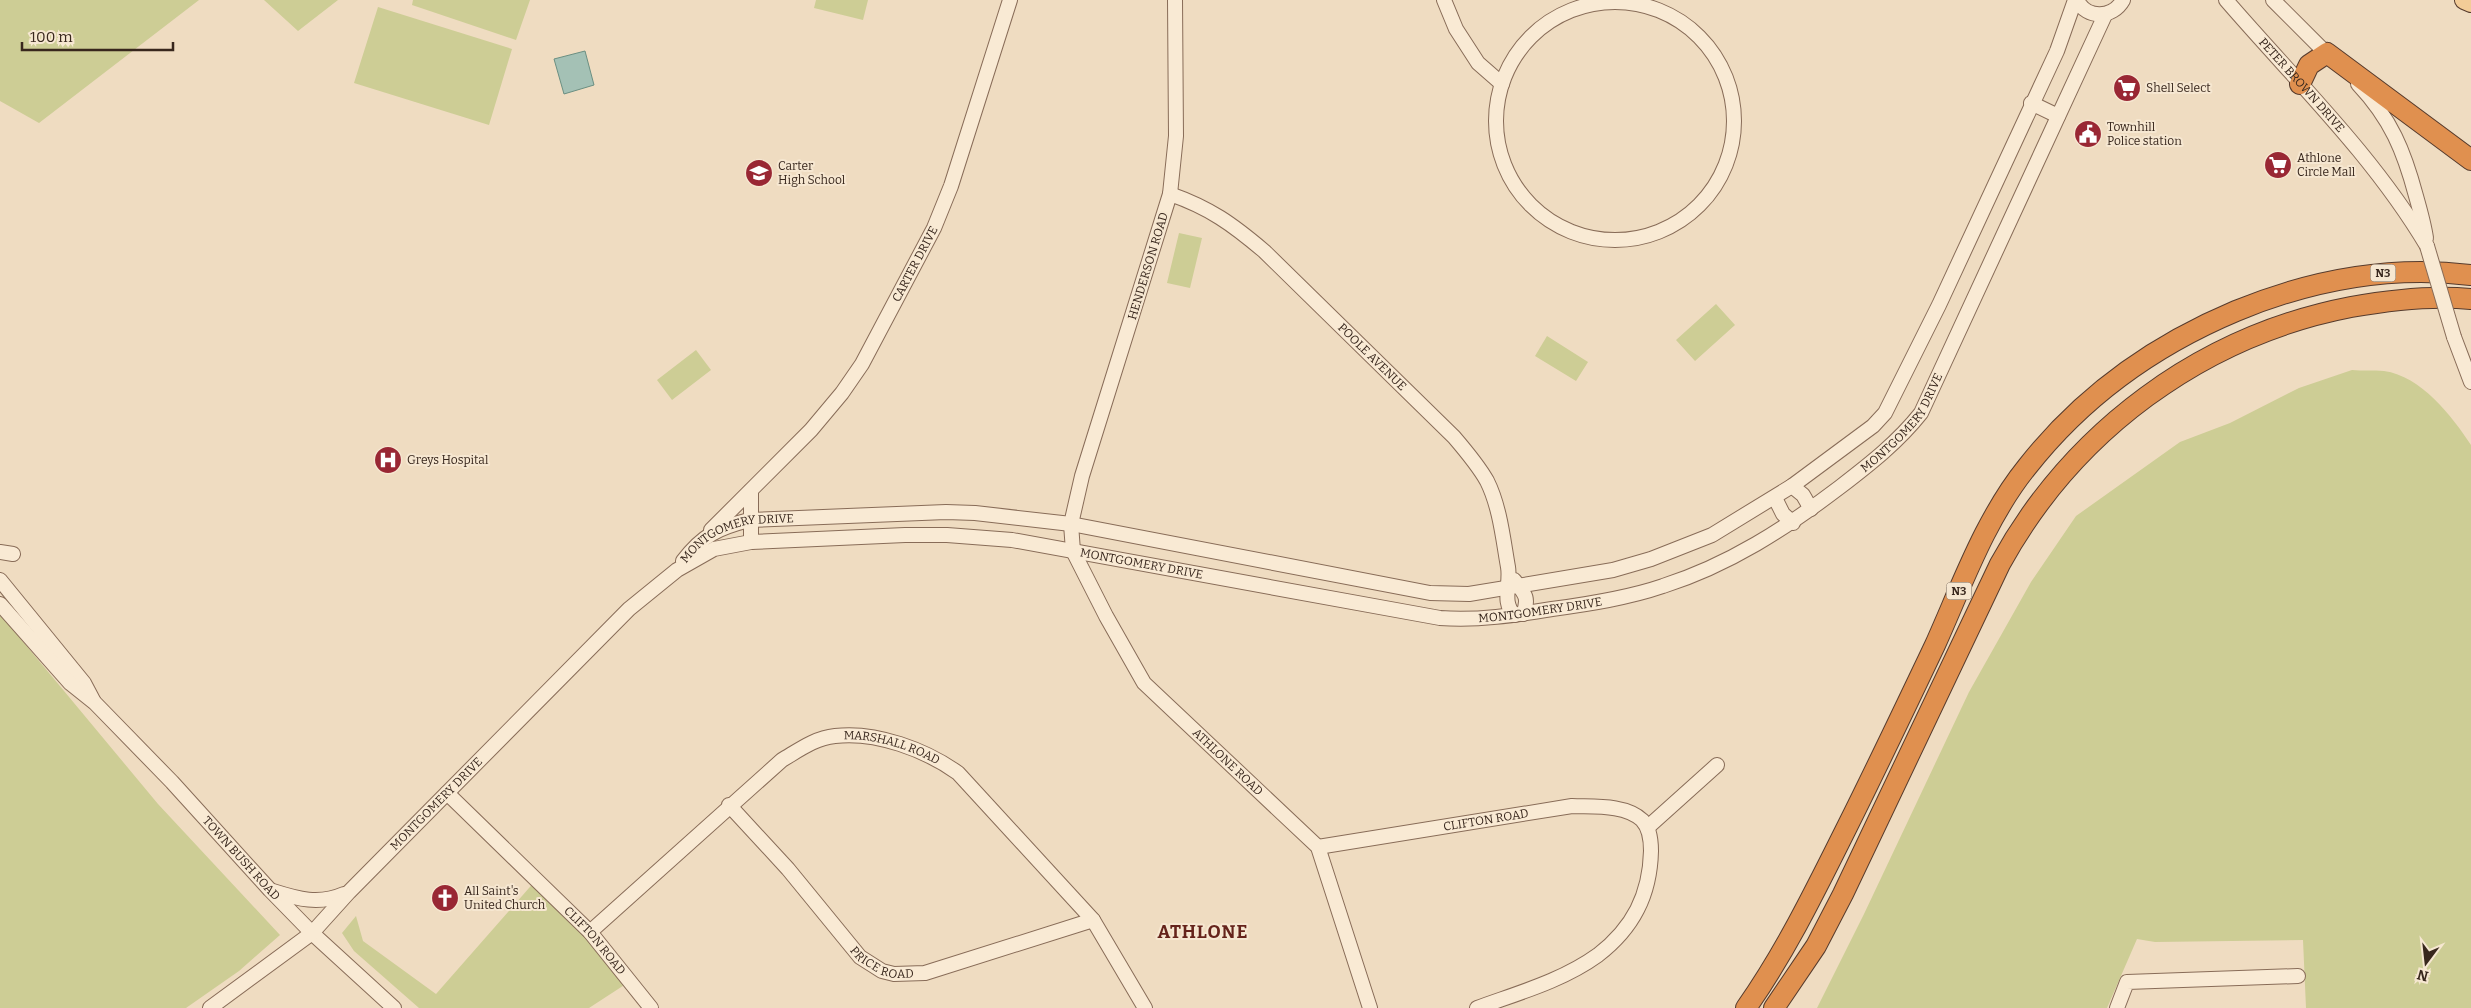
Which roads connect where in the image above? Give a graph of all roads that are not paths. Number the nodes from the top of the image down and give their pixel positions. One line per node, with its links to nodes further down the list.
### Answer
1 (1010, 0): 23 (street, CARTER DRIVE)
2 (1175, 0): 17 (street, HENDERSON ROAD)
3 (1444, 0): 12 (street)
4 (2076, 0): 10 (street); 14 (street, MONTGOMERY DRIVE)
5 (2123, 0): 10 (street)
6 (2226, 0): 13 (street, PETER BROWN DRIVE)
7 (2273, 0): 11 (street, PETER BROWN DRIVE)
8 (2464, 0): 9 (main road)
9 (2471, 3)
10 (2105, 14): 15 (street, MONTGOMERY DRIVE)
11 (2327, 53): 13 (highway); 16 (highway); 18 (street, PETER BROWN DRIVE)
12 (1502, 84): 12 (street)
13 (2300, 84): 18 (street, PETER BROWN DRIVE)
14 (2031, 104): 15 (street); 22 (street, MONTGOMERY DRIVE)
15 (2058, 116): 25 (street, MONTGOMERY DRIVE)
16 (2471, 160)
17 (1170, 194): 30 (street, HENDERSON ROAD); 40 (street, POOLE AVENUE)
18 (2426, 246): 21 (street, PETER BROWN DRIVE, bridge)
19 (2471, 275): 63 (highway, N3)
20 (2471, 299): 64 (highway, N3)
21 (2471, 382)
22 (1792, 486): 24 (street, MONTGOMERY DRIVE); 25 (street)
23 (751, 490): 28 (street); 32 (street, CARTER DRIVE)
24 (1775, 498): 29 (street); 40 (street, MONTGOMERY DRIVE)
25 (1811, 509): 29 (street, MONTGOMERY DRIVE)
26 (926, 512): 27 (street, MONTGOMERY DRIVE); 30 (street, MONTGOMERY DRIVE); 33 (street)
27 (903, 514): 28 (street, MONTGOMERY DRIVE); 31 (street)
28 (749, 520): 32 (street, MONTGOMERY DRIVE); 34 (street)
29 (1793, 523): 44 (street, MONTGOMERY DRIVE)
30 (1071, 524): 35 (street, ATHLONE ROAD); 36 (street, MONTGOMERY DRIVE)
31 (906, 534): 33 (street, MONTGOMERY DRIVE); 34 (street, MONTGOMERY DRIVE)
32 (707, 535): 38 (street, MONTGOMERY DRIVE)
33 (928, 535): 35 (street, MONTGOMERY DRIVE)
34 (751, 542): 38 (street, MONTGOMERY DRIVE)
35 (1073, 551): 41 (street, MONTGOMERY DRIVE); 50 (street, ATHLONE ROAD)
36 (1268, 562): 37 (street, MONTGOMERY DRIVE); 41 (street)
37 (1284, 565): 40 (street, MONTGOMERY DRIVE); 42 (street)
38 (677, 570): 47 (street, MONTGOMERY DRIVE)
39 (0, 580): 45 (street, TOWN BUSH ROAD)
40 (1512, 581): 44 (street, POOLE AVENUE); 44 (street, POOLE AVENUE)
41 (1263, 585): 42 (street, MONTGOMERY DRIVE)
42 (1280, 588): 44 (street, MONTGOMERY DRIVE)
43 (0, 604): 45 (street, TOWN BUSH ROAD)
44 (1519, 614)
45 (95, 703): 51 (street, TOWN BUSH ROAD)
46 (1718, 765): 49 (street)
47 (447, 793): 52 (street, MONTGOMERY DRIVE); 54 (street, CLIFTON ROAD)
48 (729, 805): 53 (street, PRICE ROAD); 53 (street, MARSHALL ROAD); 54 (street, MARSHALL ROAD)
49 (1648, 827): 50 (street, CLIFTON ROAD); 62 (street)
50 (1318, 847): 61 (street, ATHLONE ROAD)
51 (270, 890): 52 (street); 55 (street, TOWN BUSH ROAD)
52 (349, 892): 55 (street, MONTGOMERY DRIVE)
53 (1093, 920): 60 (street, MARSHALL ROAD)
54 (590, 932): 59 (street, CLIFTON ROAD)
55 (312, 933): 57 (street, MONTGOMERY DRIVE); 58 (street, TOWN BUSH ROAD)
56 (2298, 976): 65 (street)
57 (210, 1008)
58 (394, 1008)
59 (651, 1008)
60 (1145, 1008)
61 (1370, 1008)
62 (1477, 1008)
63 (1746, 1008)
64 (1774, 1008)
65 (2116, 1008)

